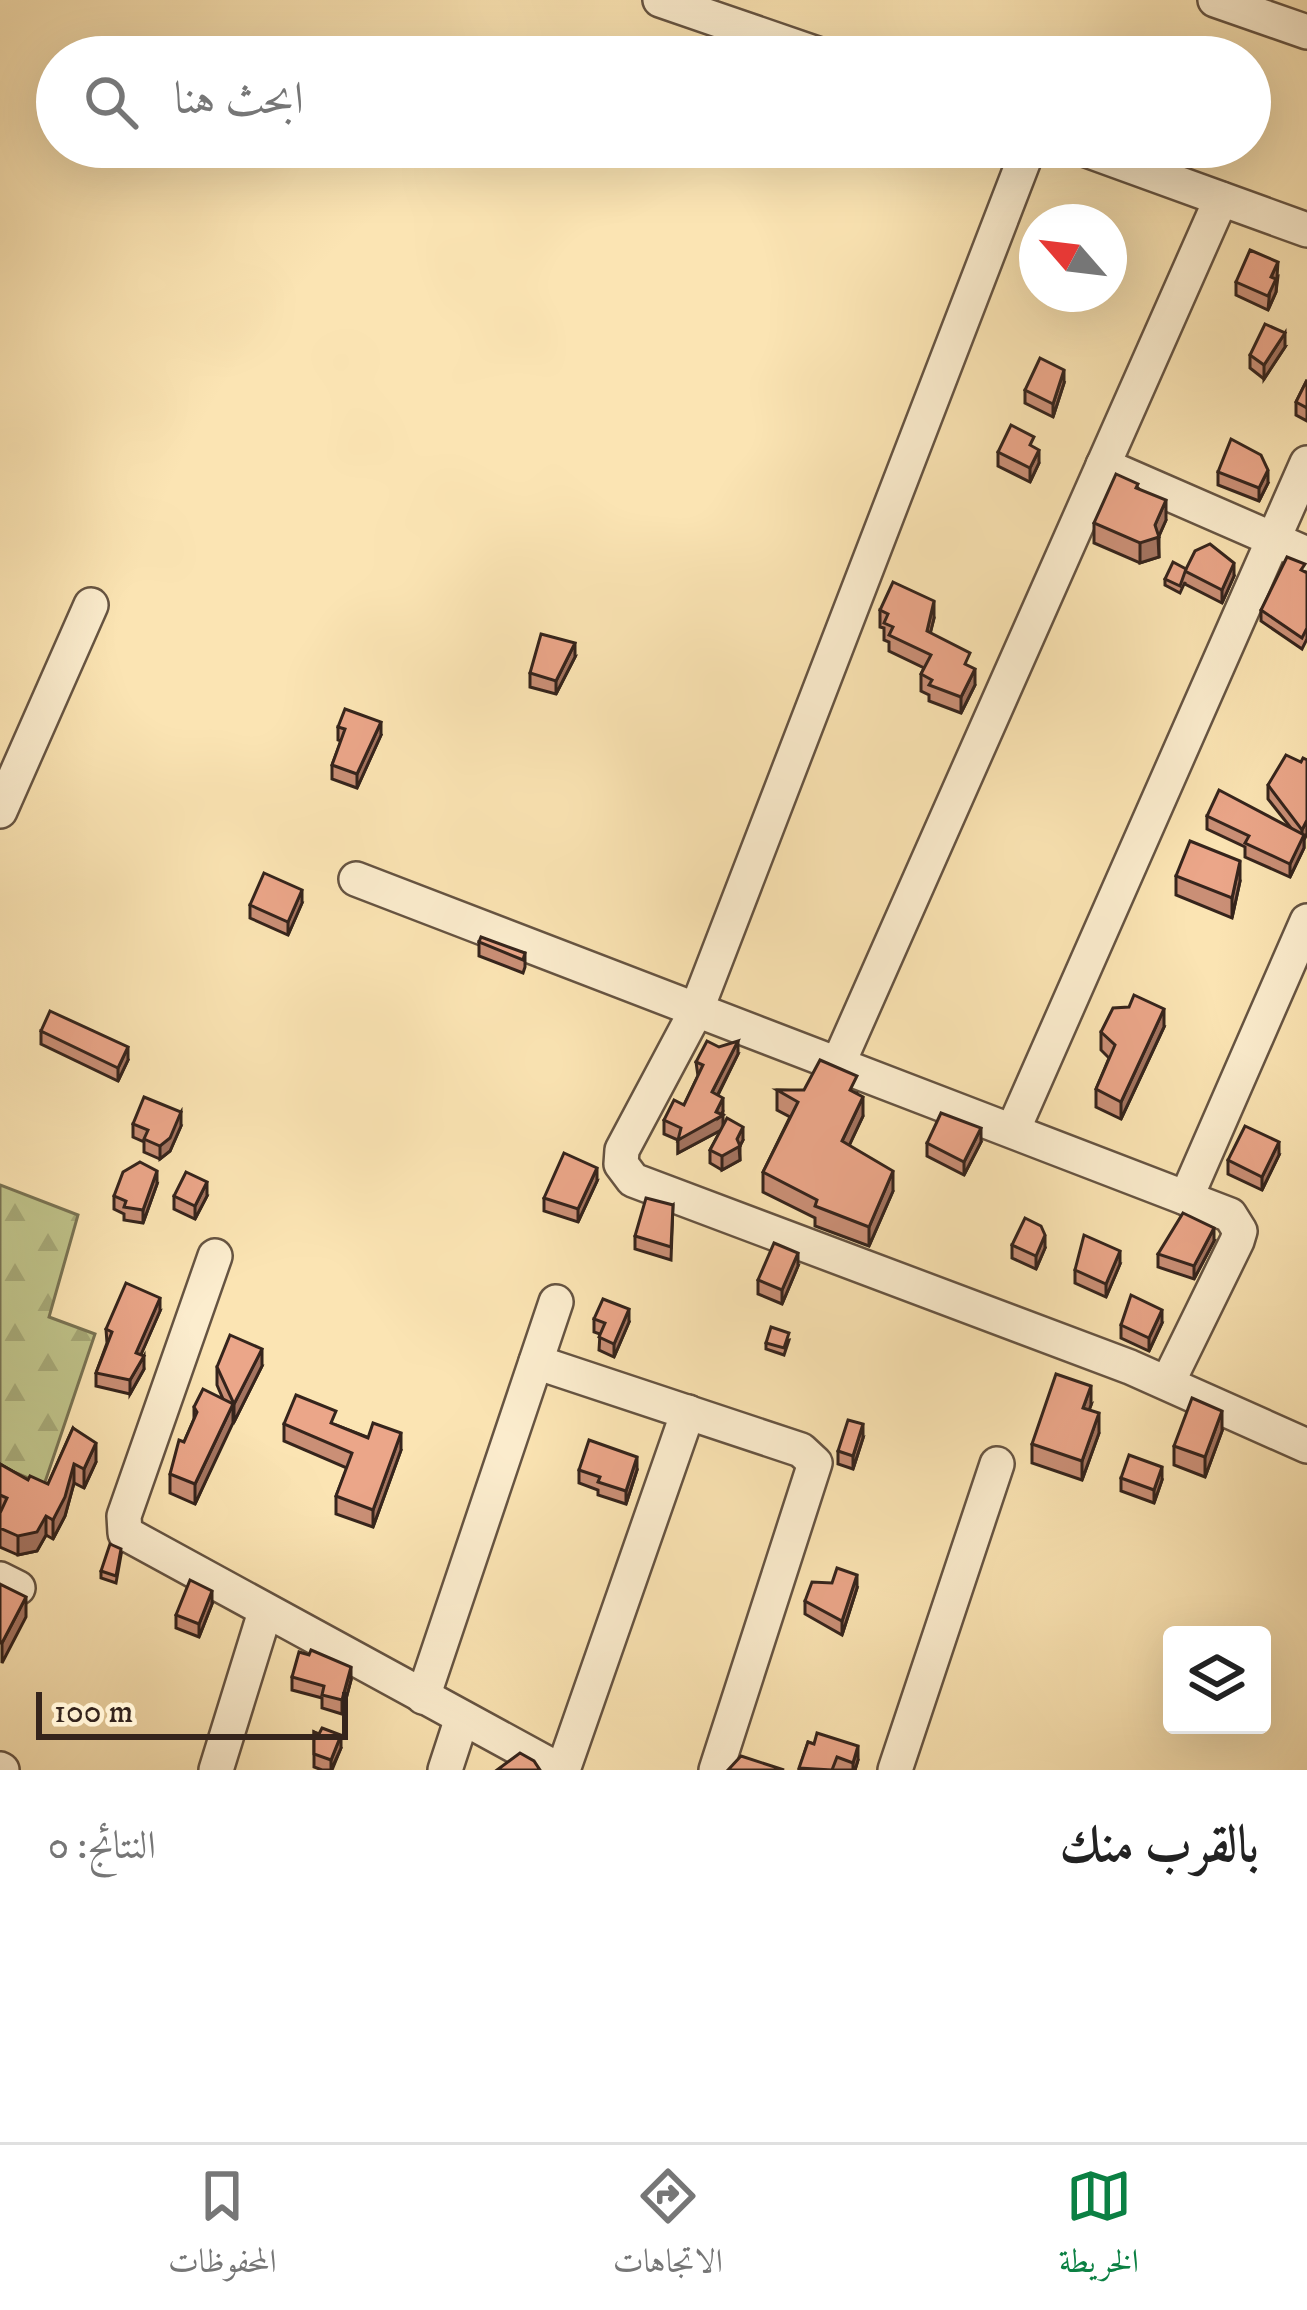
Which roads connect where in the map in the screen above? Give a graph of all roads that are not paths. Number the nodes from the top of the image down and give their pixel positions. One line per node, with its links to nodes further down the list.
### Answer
1 (660, 0): 4 (street)
2 (1215, 0): 3 (street)
3 (1307, 32)
4 (765, 36)
5 (1021, 168): 17 (street)
6 (1136, 168): 7 (street)
7 (1221, 199): 8 (street); 10 (street)
8 (1307, 230)
9 (1307, 464): 11 (street)
10 (1103, 466): 11 (street); 18 (street)
11 (1274, 539): 12 (street); 19 (street)
12 (1307, 554)
13 (92, 605): 14 (street)
14 (0, 811)
15 (356, 879): 17 (street)
16 (1307, 921): 20 (street)
17 (696, 1011): 18 (street); 24 (street)
18 (838, 1064): 19 (street)
19 (1013, 1130): 20 (street)
20 (1186, 1198): 24 (street)
21 (215, 1256): 28 (street)
22 (556, 1303): 23 (street)
23 (536, 1362): 25 (street); 29 (street)
24 (1168, 1382): 26 (street)
25 (688, 1412): 33 (street); 34 (street)
26 (1307, 1447)
27 (997, 1464): 35 (street)
28 (265, 1612): 29 (street); 31 (street)
29 (423, 1697): 30 (street)
30 (462, 1718): 32 (street); 33 (street)
31 (216, 1770)
32 (446, 1770)
33 (561, 1770)
34 (716, 1770)
35 (895, 1770)

